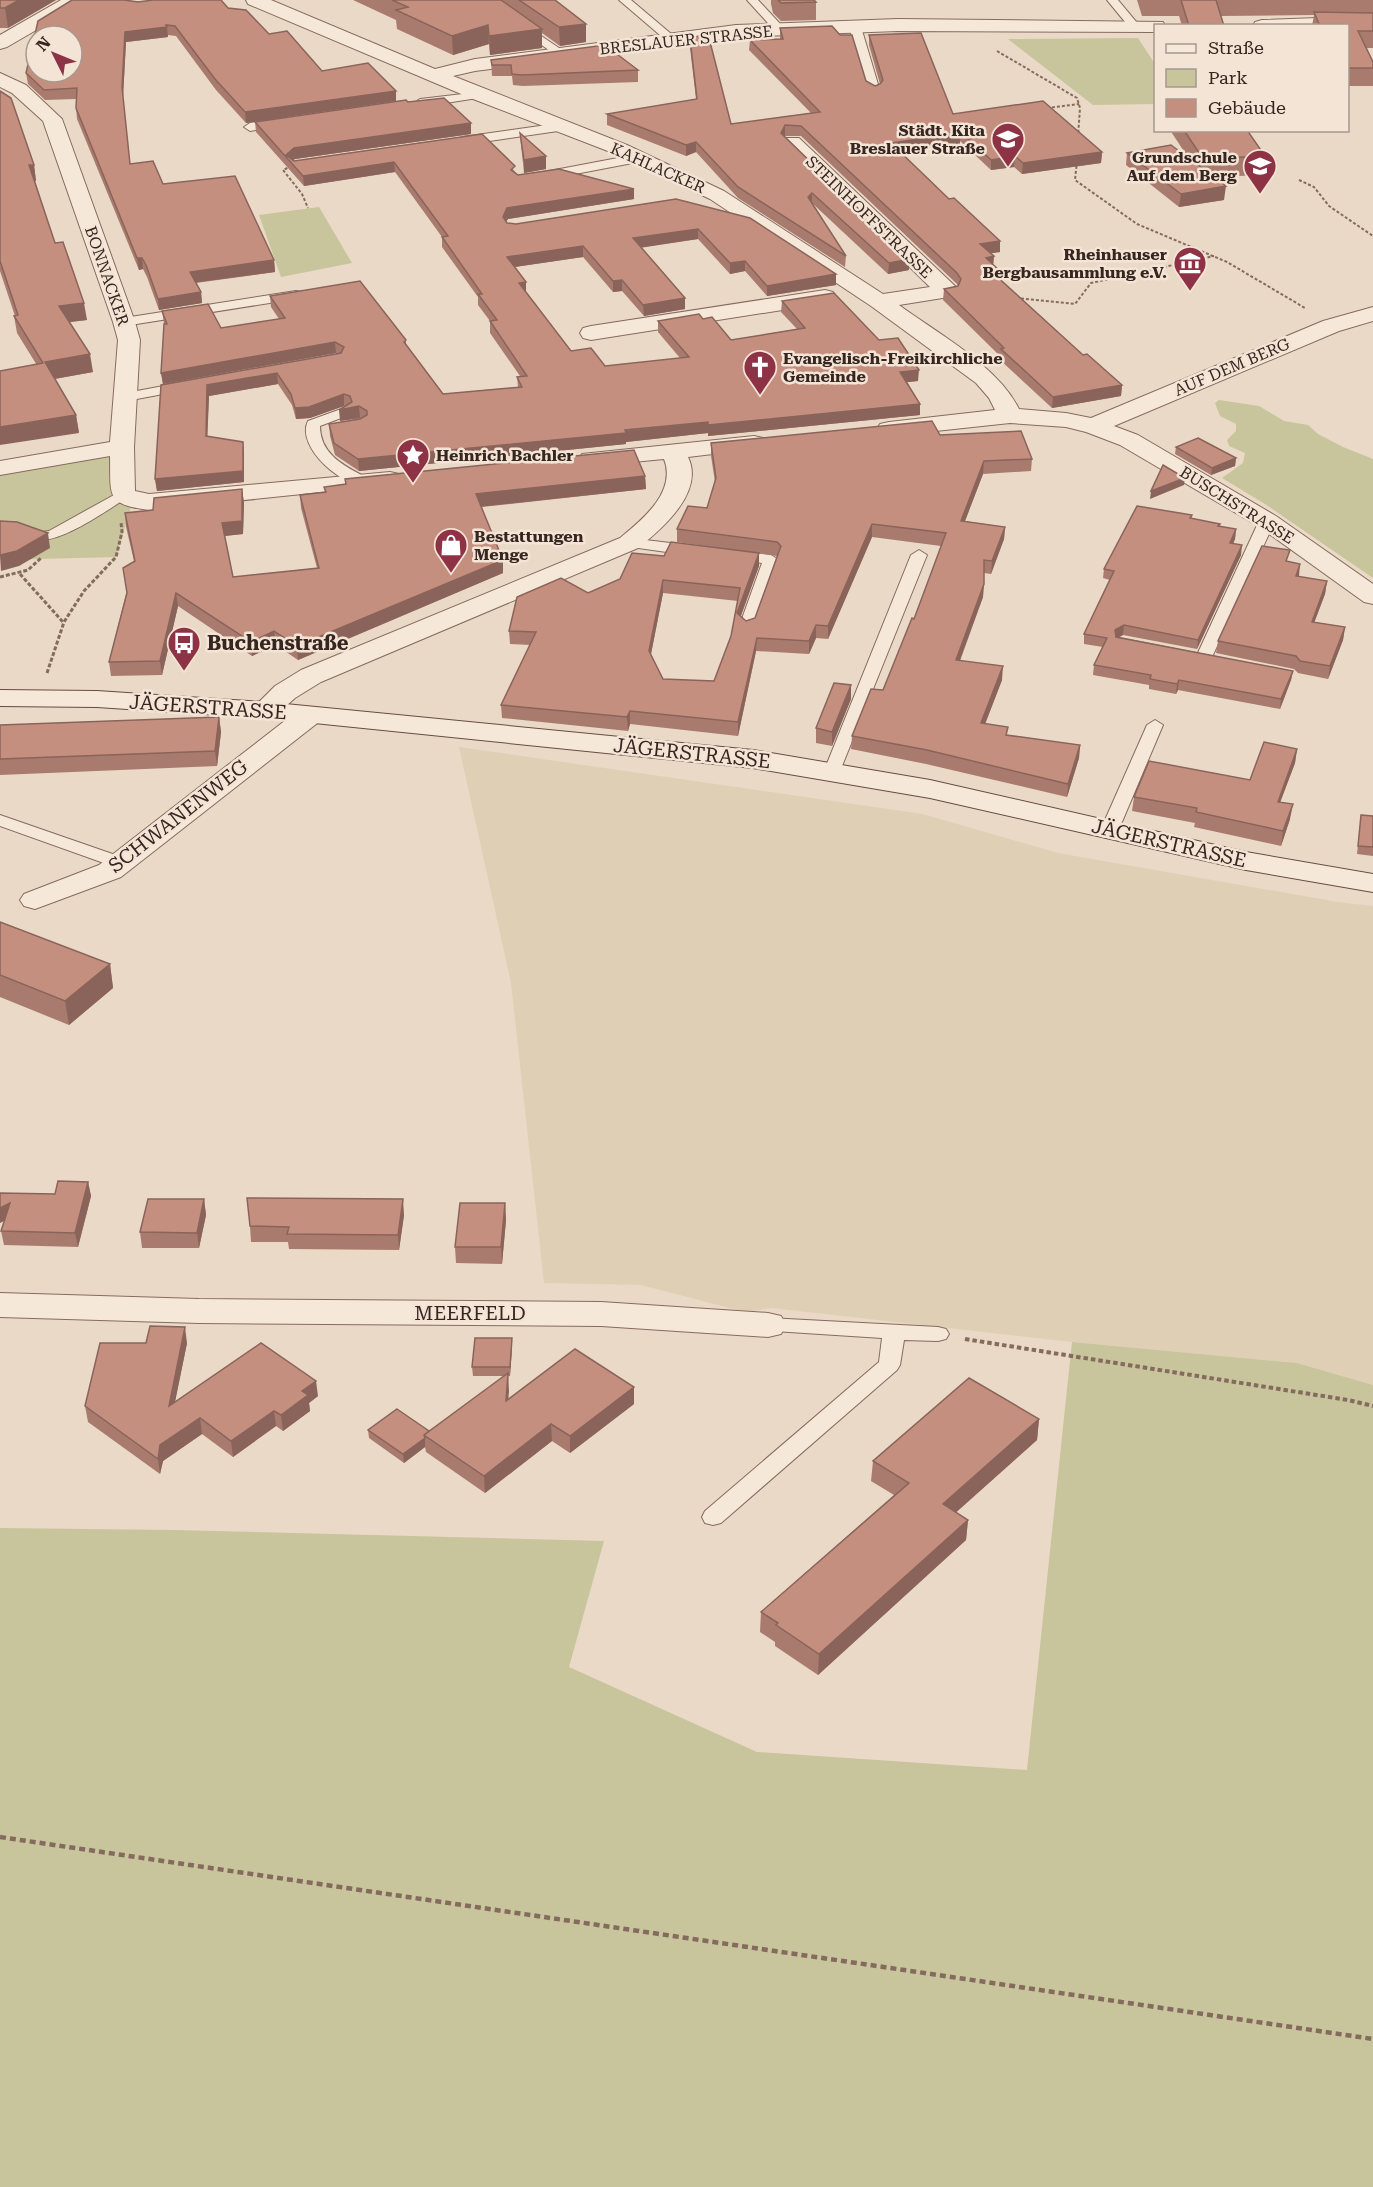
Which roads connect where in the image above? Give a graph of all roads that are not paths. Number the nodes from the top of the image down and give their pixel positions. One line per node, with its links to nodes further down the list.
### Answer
1 (74, 0): 14 (street)
2 (255, 0): 16 (street, KAHLACKER)
3 (624, 0): 13 (lane)
4 (752, 0): 12 (lane)
5 (1112, 0): 9 (lane)
6 (514, 20): 15 (lane)
7 (1269, 20): 8 (street)
8 (1373, 22)
9 (1134, 26): 10 (street, BRESLAUER STRASSE); 11 (street, BRESLAUER STRASSE)
10 (1154, 26)
11 (855, 27): 12 (street, BRESLAUER STRASSE); 18 (lane)
12 (780, 30): 13 (street, BRESLAUER STRASSE)
13 (672, 40): 15 (street, BRESLAUER STRASSE)
14 (0, 43)
15 (561, 54): 16 (street, BRESLAUER STRASSE)
16 (435, 75): 19 (street, KAHLACKER)
17 (0, 79): 33 (street, BONNACKER)
18 (874, 91)
19 (480, 94): 20 (lane); 23 (street, KAHLACKER)
20 (411, 104)
21 (296, 120): 22 (lane)
22 (250, 127)
23 (561, 128): 24 (lane); 26 (street, KAHLACKER)
24 (447, 142)
25 (792, 142): 31 (street, STEINHOFFSTRASSE)
26 (639, 158): 27 (lane); 28 (street, KAHLACKER)
27 (530, 178)
28 (717, 195): 29 (street); 31 (street, KAHLACKER)
29 (681, 200)
30 (315, 292): 33 (lane)
31 (871, 296): 34 (street); 37 (street, KAHLACKER)
32 (1373, 314): 39 (street, AUF DEM BERG)
33 (124, 322): 36 (street, BONNACKER)
34 (591, 333)
35 (203, 383): 36 (lane)
36 (126, 397): 42 (street, BONNACKER)
37 (1010, 416): 39 (street, BUSCHSTRASSE); 40 (street, BUSCHSTRASSE)
38 (347, 419): 47 (lane)
39 (1094, 426): 49 (street, BUSCHSTRASSE)
40 (861, 432)
41 (778, 440): 43 (street)
42 (122, 447): 45 (street); 48 (street, BONNACKER)
43 (672, 451): 44 (street); 51 (street)
44 (565, 461)
45 (0, 468)
46 (410, 477): 47 (street)
47 (362, 481): 48 (street)
48 (128, 497): 50 (lane)
49 (1267, 521): 53 (street, BUSCHSTRASSE); 55 (lane)
50 (41, 536)
51 (629, 543): 54 (lane); 57 (street)
52 (919, 555): 60 (lane)
53 (1373, 596)
54 (747, 627)
55 (1225, 662)
56 (0, 698): 57 (street, JÄGERSTRASSE)
57 (265, 710): 58 (street, JÄGERSTRASSE)
58 (310, 715): 60 (street, JÄGERSTRASSE); 63 (street, SCHWANENWEG)
59 (1155, 725): 62 (lane)
60 (832, 771): 62 (street, JÄGERSTRASSE)
61 (0, 820): 63 (lane)
62 (1110, 829): 64 (street, JÄGERSTRASSE)
63 (121, 862): 65 (street, SCHWANENWEG)
64 (1373, 883)
65 (35, 900)
66 (0, 1305): 67 (street, MEERFELD)
67 (768, 1325): 68 (lane, MEERFELD)
68 (894, 1332): 69 (lane, MEERFELD); 70 (lane)
69 (938, 1334)
70 (713, 1516)

